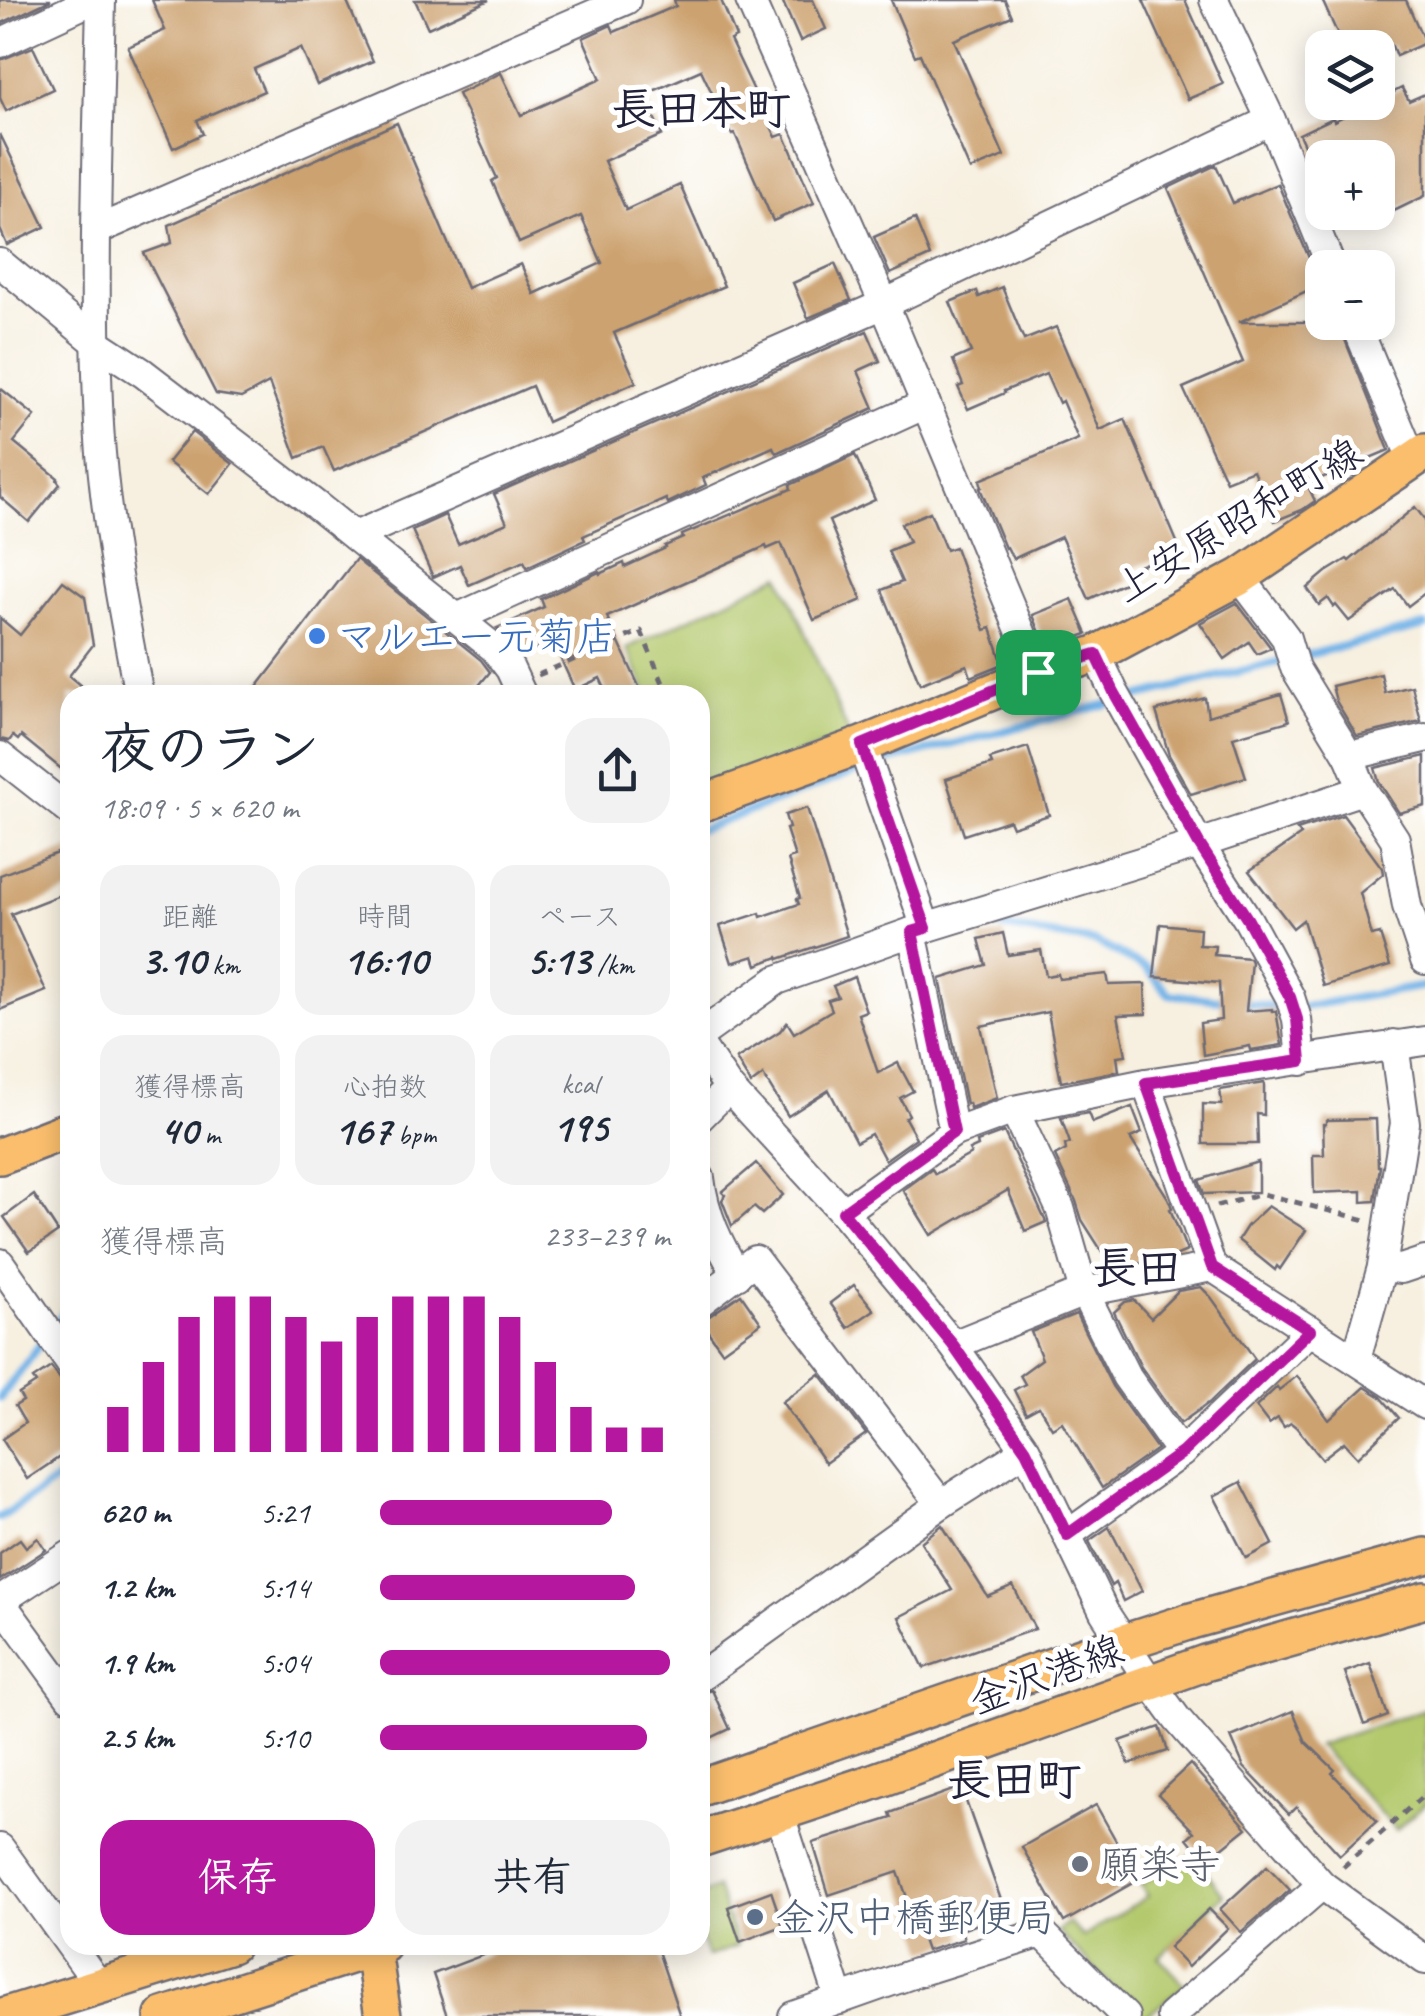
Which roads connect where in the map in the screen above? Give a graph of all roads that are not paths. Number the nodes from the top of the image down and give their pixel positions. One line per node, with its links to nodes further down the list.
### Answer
1 (92, 0): 6 (street)
2 (101, 0): 8 (street)
3 (626, 0): 8 (street)
4 (750, 0): 11 (street)
5 (1214, 0): 7 (street)
6 (0, 43)
7 (1270, 120): 9 (street); 11 (street)
8 (97, 230): 13 (street)
9 (1324, 250)
10 (0, 262): 13 (street)
11 (884, 304): 14 (street); 16 (street)
12 (1364, 340): 15 (street)
13 (97, 343): 16 (street); 21 (street)
14 (926, 404): 18 (street); 20 (street)
15 (1419, 457): 17 (main road, 上安原昭和町線)
16 (355, 536): 18 (street)
17 (1240, 578): 19 (main road, 上安原昭和町線); 26 (street)
18 (457, 618): 22 (street)
19 (1096, 654): 20 (main road, 上安原昭和町線); 30 (street)
20 (1038, 672): 24 (main road, 上安原昭和町線)
21 (137, 685)
22 (517, 685)
23 (1425, 738): 26 (street)
24 (862, 745): 28 (main road, 上安原昭和町線); 32 (street)
25 (0, 756): 29 (street)
26 (1349, 756): 27 (street)
27 (1363, 790): 30 (street); 31 (street)
28 (710, 800)
29 (60, 803)
30 (1199, 844): 32 (street); 38 (street)
31 (1416, 904): 33 (street)
32 (918, 939): 34 (street); 43 (street)
33 (1425, 960)
34 (710, 1038)
35 (1425, 1041): 36 (street)
36 (1394, 1044): 38 (street); 51 (street)
37 (710, 1058): 40 (street)
38 (1301, 1061): 39 (street)
39 (1146, 1083): 42 (street); 50 (street)
40 (729, 1088): 41 (street); 46 (street)
41 (710, 1107)
42 (1014, 1110): 43 (street); 53 (street)
43 (954, 1132): 46 (street)
44 (60, 1133): 45 (main road)
45 (0, 1156)
46 (843, 1212): 56 (street)
47 (710, 1222): 52 (street)
48 (1425, 1261): 51 (street)
49 (0, 1263): 57 (street)
50 (1212, 1267): 53 (street); 55 (street)
51 (1382, 1268): 58 (street)
52 (737, 1275): 54 (street); 62 (street)
53 (1084, 1292): 56 (street); 61 (street)
54 (710, 1295)
55 (1310, 1330): 58 (street); 61 (street)
56 (953, 1345): 60 (street)
57 (60, 1349)
58 (1356, 1359): 59 (street)
59 (1425, 1405)
60 (1026, 1450): 62 (street); 63 (street)
61 (1182, 1453): 63 (street)
62 (941, 1504): 69 (street)
63 (1067, 1535): 68 (street)
64 (1425, 1556): 68 (main road, 金沢港線)
65 (60, 1562): 67 (street)
66 (1425, 1600): 70 (main road, 金沢港線)
67 (0, 1601): 71 (street)
68 (1123, 1643): 70 (street); 72 (main road, 金沢港線)
69 (710, 1670)
70 (1150, 1682): 73 (main road, 金沢港線); 76 (street)
71 (60, 1683)
72 (710, 1785)
73 (779, 1812): 74 (main road, 金沢港線); 84 (street)
74 (710, 1836)
75 (0, 1848): 77 (street)
76 (1322, 1885): 82 (street); 90 (street)
77 (60, 1931)
78 (77, 1955): 83 (street)
79 (197, 1955): 83 (main road)
80 (348, 1955): 86 (main road)
81 (377, 1955): 87 (main road)
82 (1425, 1960)
83 (99, 1985): 85 (main road)
84 (840, 2000): 88 (street); 89 (street)
85 (2, 2016)
86 (162, 2016)
87 (383, 2016)
88 (793, 2016)
89 (1125, 2016)
90 (1171, 2016)

